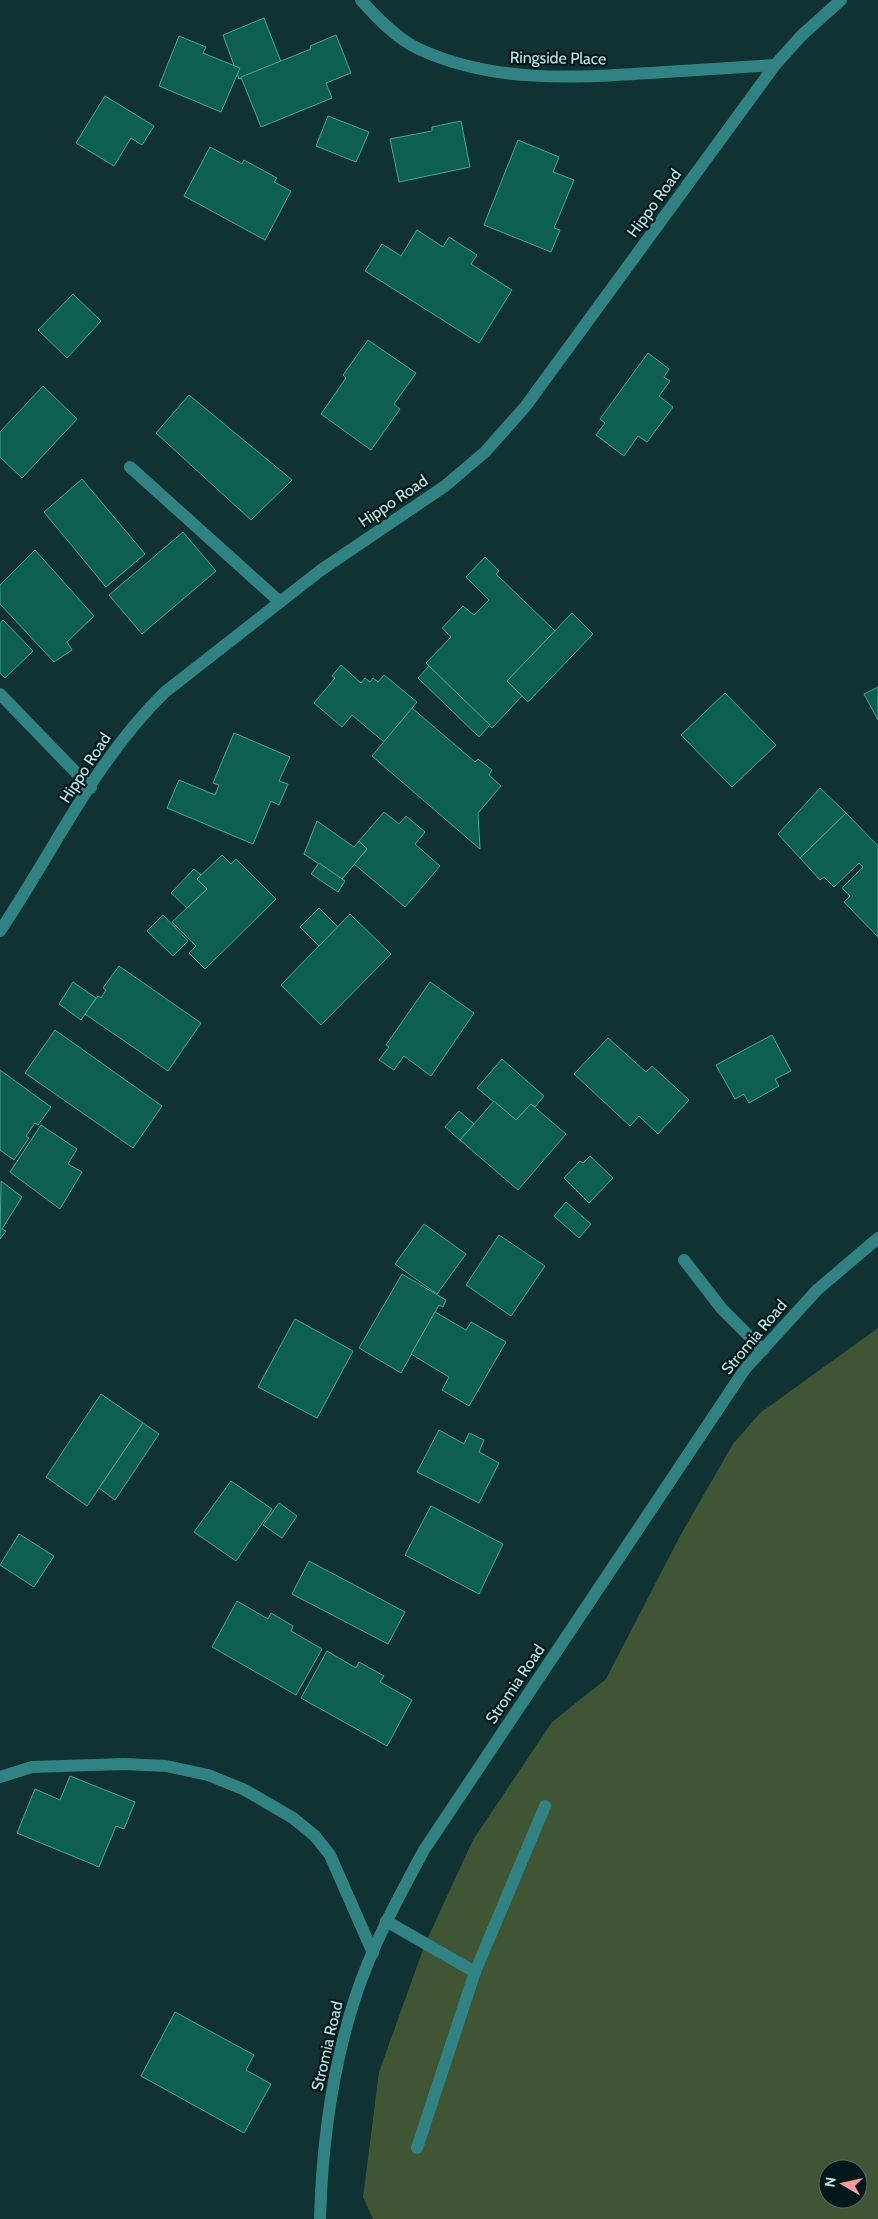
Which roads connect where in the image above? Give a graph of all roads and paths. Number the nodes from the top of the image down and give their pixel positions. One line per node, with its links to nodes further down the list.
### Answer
1 (361, 0): 3 (street, Ringside Place)
2 (841, 0): 3 (street, Hippo Road)
3 (775, 65): 5 (street, Hippo Road)
4 (130, 466): 5 (street)
5 (280, 602): 7 (street, Hippo Road)
6 (0, 694): 7 (street)
7 (90, 788): 8 (street, Hippo Road)
8 (0, 930)
9 (878, 1238): 11 (street, Stromia Road)
10 (684, 1260): 11 (street)
11 (763, 1350): 14 (street, Stromia Road)
12 (0, 1777): 15 (street)
13 (545, 1806): 16 (street)
14 (386, 1922): 15 (street, Stromia Road); 16 (street)
15 (373, 1953): 18 (street, Stromia Road)
16 (475, 1972): 17 (street)
17 (417, 2148)
18 (320, 2219)

